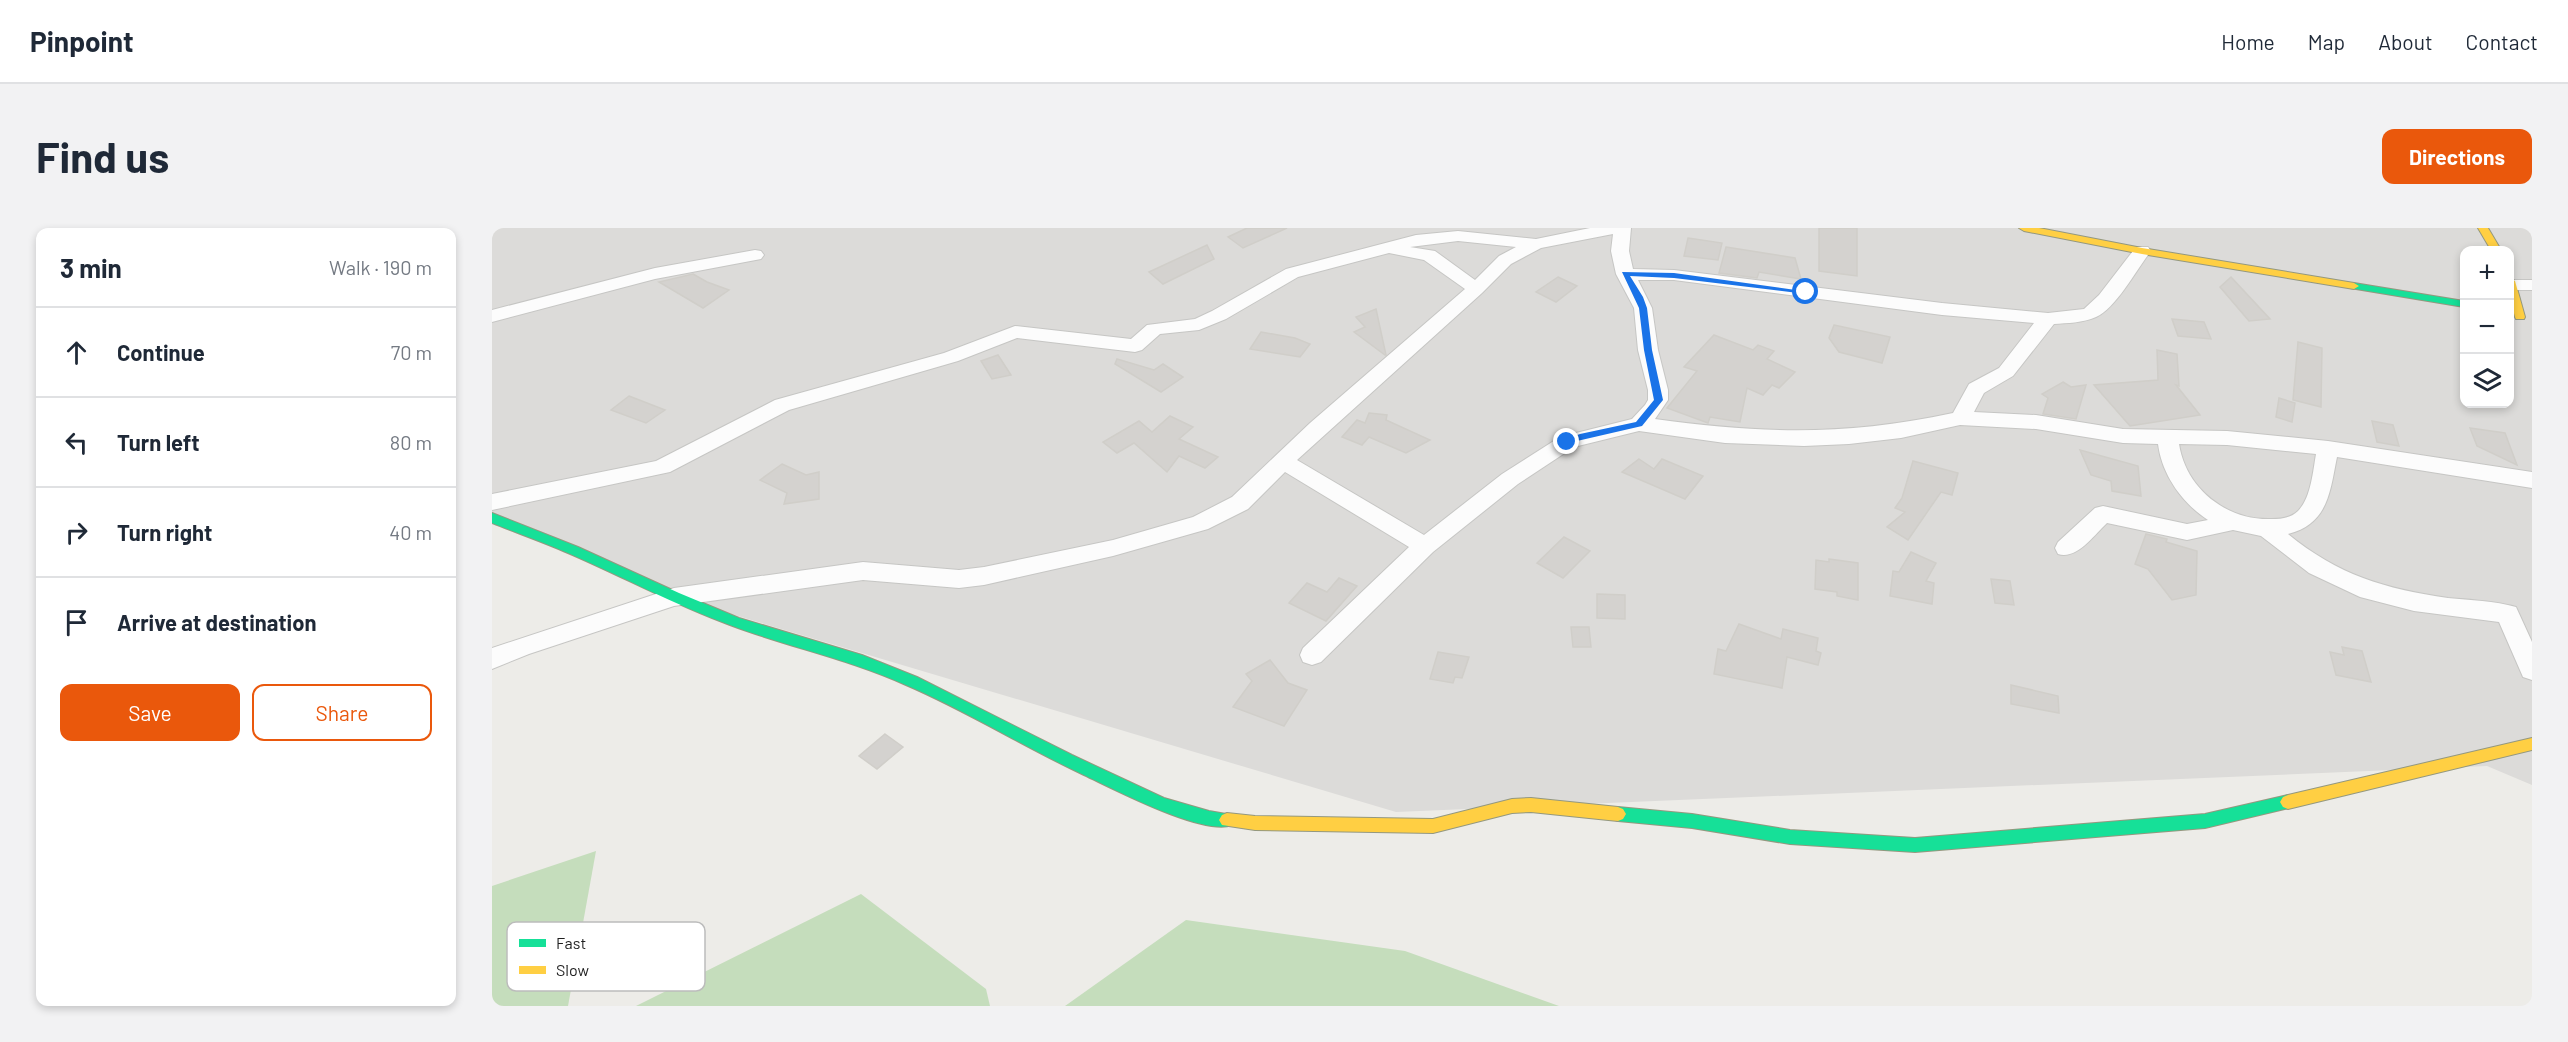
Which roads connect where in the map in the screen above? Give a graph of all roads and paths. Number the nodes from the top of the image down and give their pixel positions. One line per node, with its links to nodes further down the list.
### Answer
1 (1402, 228): 6 (street)
2 (1616, 228): 7 (street)
3 (1622, 228): 13 (street)
4 (2024, 228): 10 (street)
5 (2483, 228): 8 (street)
6 (1416, 240): 7 (street); 9 (street); 12 (street)
7 (1536, 244): 16 (street)
8 (2494, 246)
9 (1385, 248): 12 (street); 28 (street)
10 (2142, 251): 18 (street); 21 (street)
11 (755, 255): 19 (street)
12 (1429, 255): 16 (street)
13 (1625, 274): 21 (street); 23 (street)
14 (2514, 283): 15 (street)
15 (2532, 285)
16 (1476, 289): 26 (street)
17 (2514, 297): 20 (street)
18 (2460, 303)
19 (492, 316)
20 (2520, 317)
21 (2048, 319): 22 (street)
22 (1960, 418): 23 (street); 24 (street)
23 (1639, 424): 32 (street)
24 (2168, 436): 25 (street); 30 (street)
25 (2328, 448): 27 (street); 31 (street)
26 (1282, 460): 32 (street); 34 (street)
27 (2532, 480)
28 (492, 502)
29 (492, 518): 34 (street)
30 (2231, 523): 31 (street); 33 (street)
31 (2266, 528): 37 (street)
32 (1425, 546): 35 (street)
33 (2066, 548)
34 (674, 597): 36 (street); 38 (street)
35 (1312, 655)
36 (492, 659)
37 (2532, 670)
38 (2532, 744)

